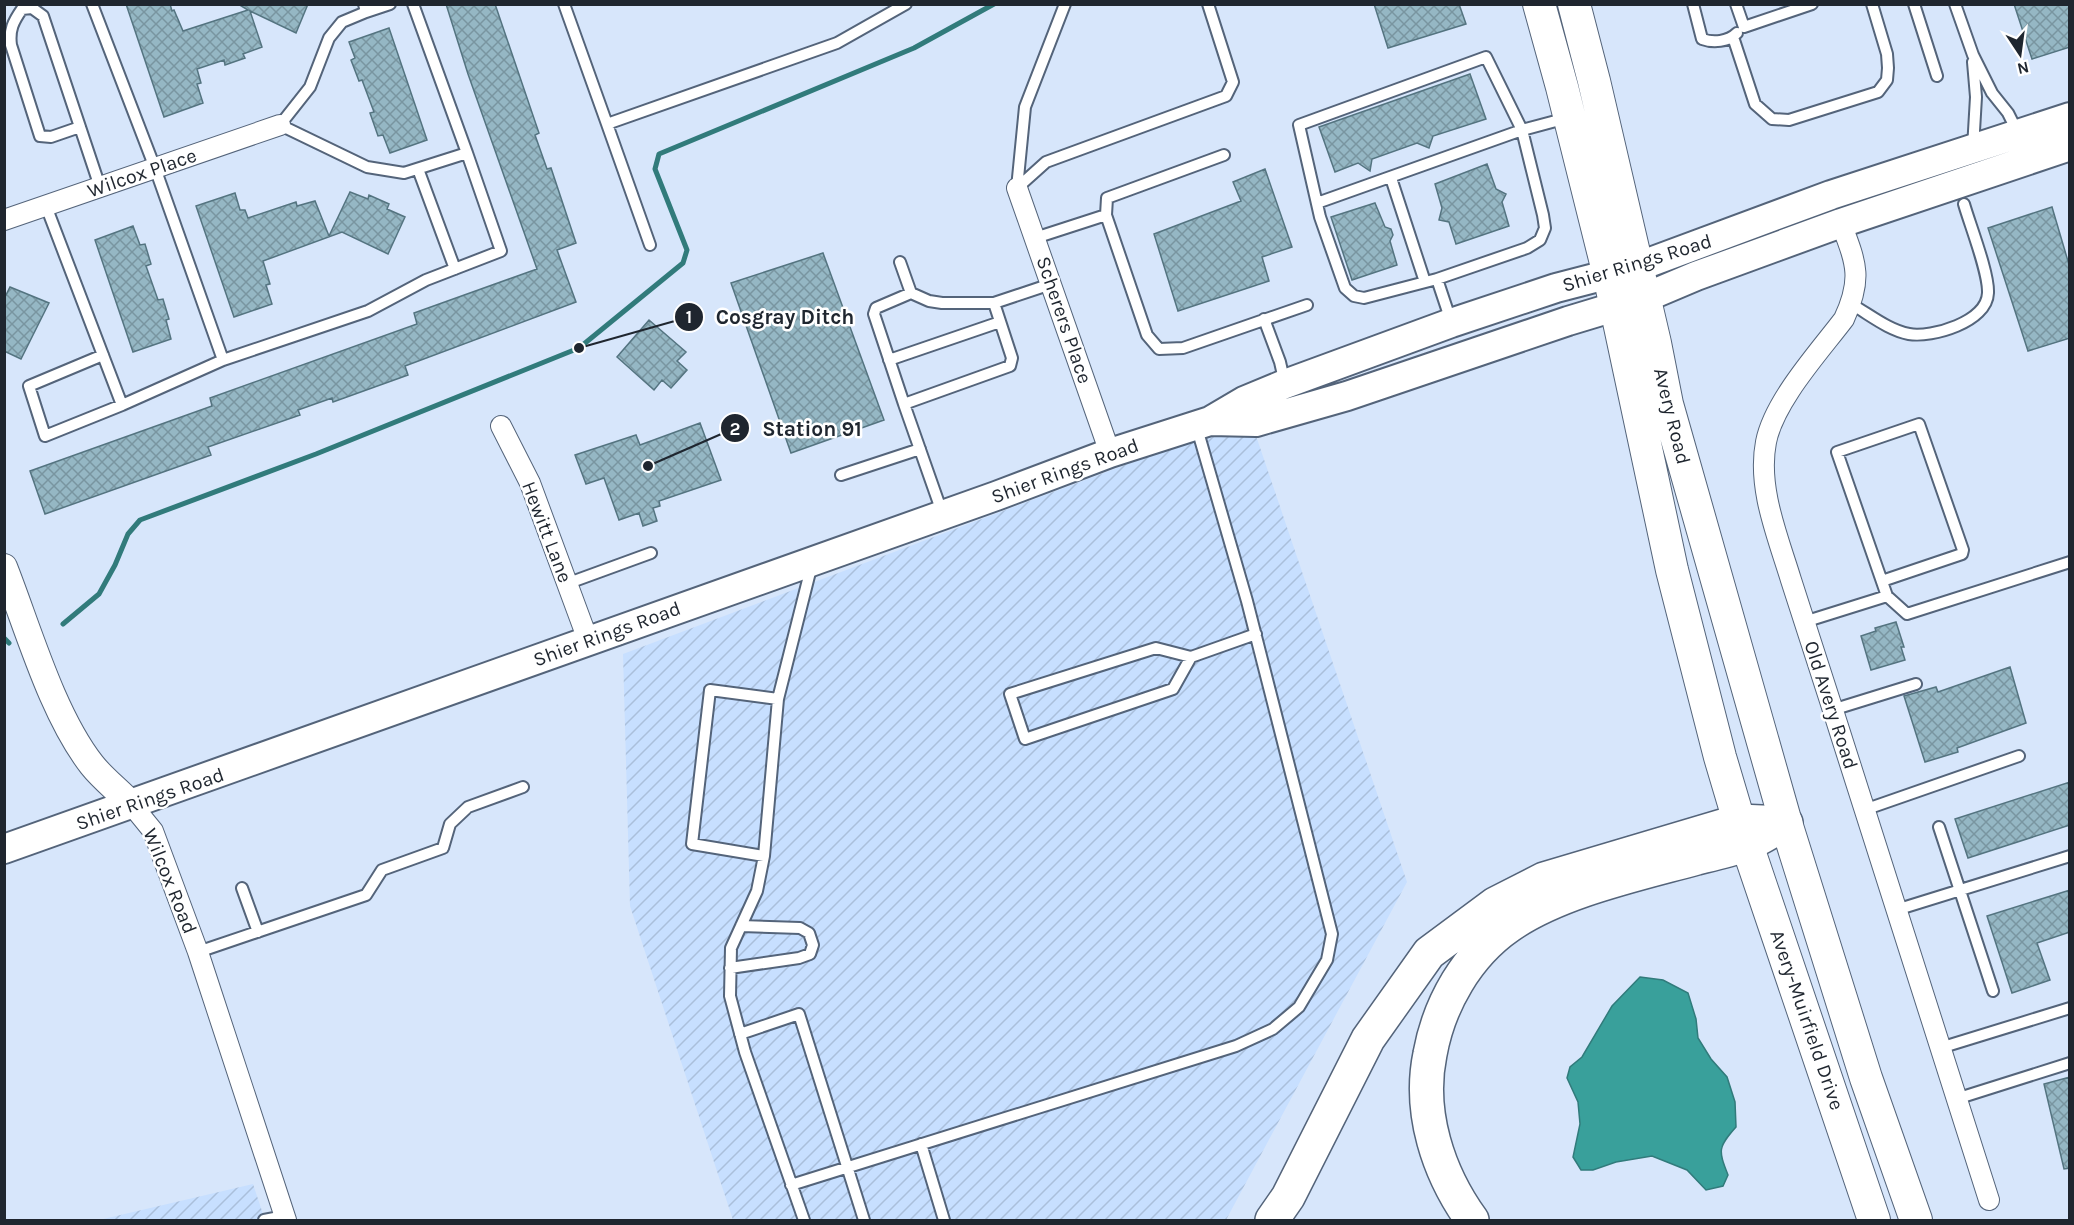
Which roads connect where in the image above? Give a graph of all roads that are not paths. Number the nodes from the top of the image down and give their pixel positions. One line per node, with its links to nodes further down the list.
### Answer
1 (92, 4): 35 (lane)
2 (390, 4): 18 (lane)
3 (413, 4): 33 (lane)
4 (564, 4): 26 (lane)
5 (906, 4): 26 (lane)
6 (1065, 4): 39 (lane)
7 (1208, 4): 39 (lane)
8 (1539, 4): 24 (main road, Avery Road)
9 (1574, 4): 53 (main road, Avery Road)
10 (1693, 4): 21 (lane)
11 (1736, 4): 20 (lane)
12 (1773, 4): 19 (lane)
13 (1812, 4): 17 (lane)
14 (1872, 4): 21 (lane)
15 (1914, 4): 23 (lane)
16 (1955, 4): 22 (lane)
17 (1800, 6): 19 (lane)
18 (365, 8): 27 (lane)
19 (1777, 16): 20 (lane)
20 (1744, 27): 21 (lane)
21 (1733, 37)
22 (1972, 55): 30 (lane); 32 (lane)
23 (1937, 76)
24 (1570, 117): 29 (lane); 53 (main road, Avery Road)
25 (2070, 117): 30 (main road, Shier Rings Road)
26 (607, 124): 47 (lane)
27 (280, 125): 35 (street, Wilcox Place); 36 (lane)
28 (80, 127): 28 (lane); 38 (lane)
29 (1522, 130): 37 (lane); 40 (lane); 50 (lane)
30 (2018, 134): 32 (main road, Shier Rings Road)
31 (2070, 146): 45 (main road, Shier Rings Road)
32 (1973, 148): 53 (main road, Shier Rings Road)
33 (467, 153): 36 (lane); 49 (lane)
34 (1224, 155): 43 (lane)
35 (155, 168): 38 (street, Wilcox Place); 62 (lane)
36 (418, 169): 49 (lane)
37 (1391, 178): 40 (lane); 51 (lane)
38 (100, 187): 42 (street, Wilcox Place)
39 (1017, 188): 46 (street, Scherers Place)
40 (1317, 203): 51 (lane)
41 (1964, 204): 56 (lane)
42 (46, 206): 44 (street, Wilcox Place); 61 (lane)
43 (1106, 215): 46 (lane); 58 (lane)
44 (4, 220)
45 (1841, 223): 53 (main road, Shier Rings Road); 56 (street, Old Avery Road)
46 (1035, 238): 52 (street, Scherers Place)
47 (650, 245)
48 (900, 262): 54 (lane)
49 (455, 269): 62 (lane)
50 (1437, 279): 51 (lane); 60 (lane)
51 (1425, 282)
52 (1051, 284): 55 (lane); 71 (street, Scherers Place)
53 (1623, 286): 60 (main road, Shier Rings Road); 67 (main road, Shier Rings Road); 92 (main road, Avery Road); 94 (main road, Avery Road)
54 (911, 293): 55 (lane); 63 (lane)
55 (994, 303): 59 (lane)
56 (1851, 304): 81 (street, Old Avery Road)
57 (1306, 305): 58 (lane)
58 (1264, 319): 64 (lane)
59 (1000, 322): 63 (lane); 65 (lane)
60 (1452, 327): 64 (main road, Shier Rings Road); 67 (main road)
61 (103, 356): 66 (lane); 66 (lane)
62 (224, 360): 66 (lane)
63 (889, 360): 65 (lane)
64 (1285, 384): 68 (main road, Shier Rings Road)
65 (904, 404): 70 (lane)
66 (122, 405)
67 (1318, 405): 68 (main road, Shier Rings Road)
68 (1203, 423): 71 (main road, Shier Rings Road); 82 (lane)
69 (501, 426): 79 (street, Hewitt Lane)
70 (920, 448): 72 (lane); 73 (lane)
71 (1110, 453): 73 (main road, Shier Rings Road)
72 (842, 475)
73 (943, 515): 75 (main road, Shier Rings Road)
74 (651, 553): 79 (lane)
75 (813, 561): 83 (main road, Shier Rings Road); 86 (lane)
76 (2070, 562): 80 (lane)
77 (4, 567): 90 (street, Wilcox Road)
78 (1882, 581): 78 (lane); 80 (lane)
79 (566, 584): 83 (street, Hewitt Lane)
80 (1887, 596): 81 (lane)
81 (1804, 622): 87 (street, Old Avery Road)
82 (1256, 634): 84 (lane); 111 (lane)
83 (588, 640): 90 (main road, Shier Rings Road)
84 (1191, 657): 84 (lane)
85 (1916, 684): 87 (lane)
86 (778, 699): 96 (lane); 96 (lane)
87 (1832, 710): 91 (street, Old Avery Road)
88 (2019, 756): 91 (lane)
89 (523, 787): 102 (lane)
90 (131, 804): 95 (main road, Shier Rings Road); 103 (street, Wilcox Road)
91 (1864, 810): 100 (street, Old Avery Road)
92 (1786, 824): 94 (highway); 115 (main road, Avery-Muirfield Drive)
93 (1939, 827): 99 (lane)
94 (1743, 833): 116 (main road, Avery-Muirfield Drive); 122 (highway); 123 (highway)
95 (4, 849)
96 (764, 856): 101 (lane)
97 (2070, 856): 99 (lane)
98 (242, 888): 102 (lane)
99 (1960, 890): 100 (lane); 105 (lane)
100 (1896, 910): 108 (street, Old Avery Road)
101 (741, 926): 104 (lane); 104 (lane)
102 (258, 932): 103 (lane)
103 (198, 952): 117 (street, Wilcox Road)
104 (730, 968): 107 (lane)
105 (1993, 991)
106 (2070, 1008): 108 (lane)
107 (740, 1034): 112 (lane); 113 (lane)
108 (1940, 1048): 110 (street, Old Avery Road)
109 (2070, 1063): 110 (lane)
110 (1956, 1099): 114 (street, Old Avery Road)
111 (921, 1144): 112 (lane); 121 (lane)
112 (847, 1166): 113 (lane); 120 (lane)
113 (791, 1185): 119 (lane)
114 (1989, 1200)
115 (1913, 1211)
116 (1872, 1217)
117 (285, 1218): 118 (lane)
118 (264, 1221)
119 (804, 1221)
120 (864, 1221)
121 (944, 1221)
122 (1272, 1221)
123 (1473, 1221)

